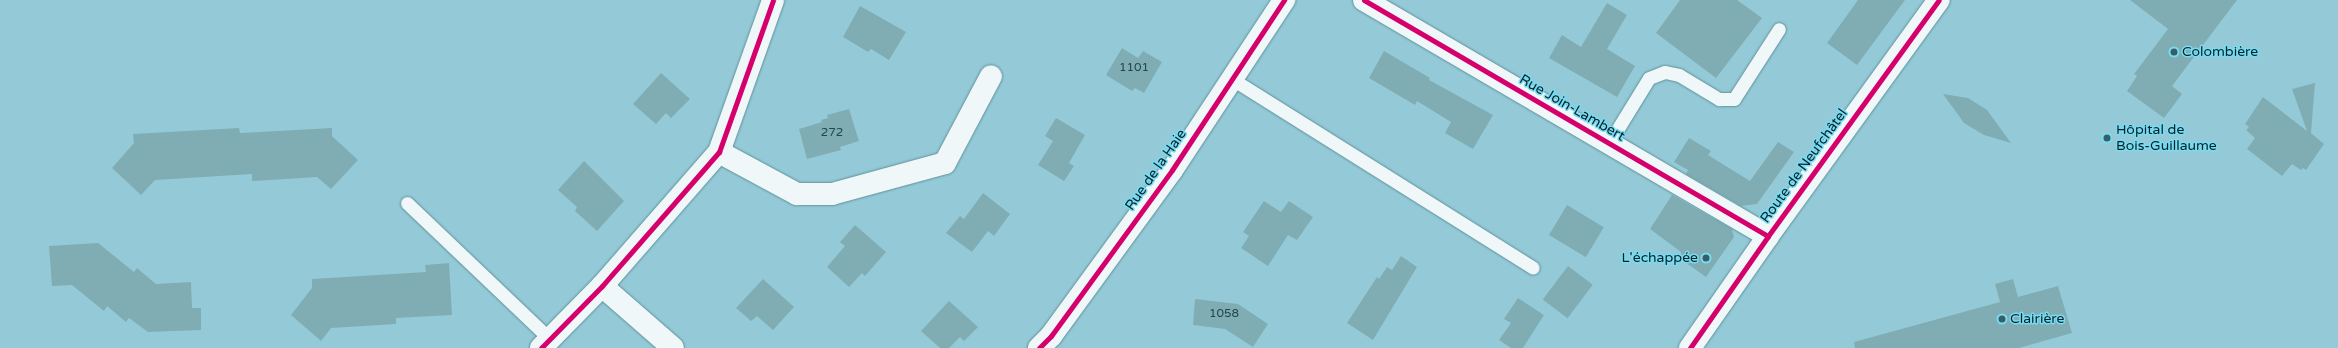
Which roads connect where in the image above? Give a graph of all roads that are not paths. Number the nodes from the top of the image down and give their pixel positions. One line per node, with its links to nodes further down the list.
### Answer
1 (773, 0): 9 (street)
2 (1284, 0): 7 (street, Rue de la Haie)
3 (1364, 0): 8 (street, Rue Join-Lambert)
4 (1939, 0): 11 (street, Route de Neufchâtel)
5 (1779, 28): 8 (lane)
6 (991, 76): 9 (street)
7 (1232, 79): 12 (lane); 16 (street, Rue de la Haie)
8 (1609, 143): 11 (street, Rue Join-Lambert)
9 (719, 152): 13 (street)
10 (407, 203): 14 (lane)
11 (1768, 236): 17 (street, Route de Neufchâtel)
12 (1533, 268)
13 (602, 286): 14 (street); 15 (street)
14 (546, 344)
15 (673, 348)
16 (1039, 348)
17 (1690, 348)

